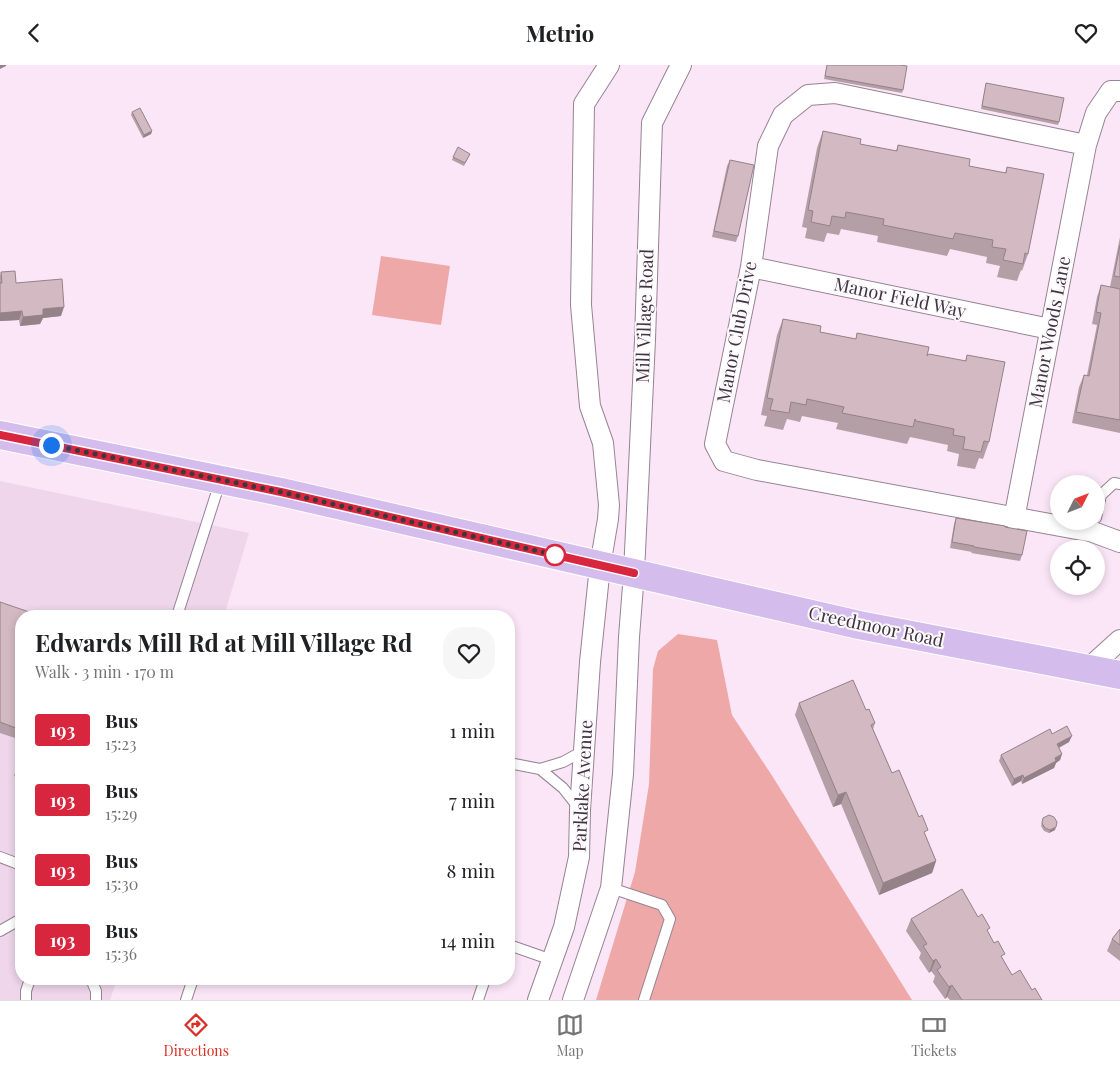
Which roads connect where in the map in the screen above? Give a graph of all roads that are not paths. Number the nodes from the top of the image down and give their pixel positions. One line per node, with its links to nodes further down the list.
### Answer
1 (609, 65): 15 (street)
2 (681, 65): 16 (street, Mill Village Road)
3 (1120, 91): 4 (street, Manor Woods Lane)
4 (1086, 145): 5 (street, Manor Club Drive); 6 (street, Manor Woods Lane)
5 (751, 267): 6 (street, Manor Field Way); 11 (street, Manor Club Drive)
6 (1050, 329): 11 (street, Manor Woods Lane)
7 (0, 435): 8 (main road, Creedmoor Road)
8 (221, 479): 15 (main road, Creedmoor Road); 17 (lane)
9 (1120, 484): 10 (lane)
10 (1105, 491)
11 (1014, 519): 12 (street, Manor Club Drive)
12 (1050, 521)
13 (1103, 530): 14 (street, Manor Club Drive)
14 (1120, 542)
15 (600, 566): 16 (main road, Creedmoor Road); 21 (street, Parklake Avenue)
16 (634, 573): 19 (main road, Creedmoor Road); 27 (street, Parklake Avenue)
17 (179, 610)
18 (1120, 640): 19 (street)
19 (1088, 669): 20 (main road, Creedmoor Road)
20 (1120, 675)
21 (584, 750): 23 (lane); 24 (street, Parklake Avenue)
22 (515, 764): 23 (lane)
23 (540, 769): 24 (lane)
24 (580, 810): 31 (street, Parklake Avenue)
25 (0, 857): 26 (lane)
26 (15, 863)
27 (611, 888): 41 (street, Parklake Avenue); 42 (lane)
28 (15, 922): 29 (lane)
29 (0, 931)
30 (515, 947): 31 (lane)
31 (552, 960): 40 (street, Parklake Avenue)
32 (28, 985): 36 (lane)
33 (94, 985): 37 (lane)
34 (190, 985): 38 (lane)
35 (483, 985): 39 (lane)
36 (26, 1000)
37 (96, 1000)
38 (186, 1000)
39 (478, 1000)
40 (538, 1000)
41 (573, 1000)
42 (644, 1000)

